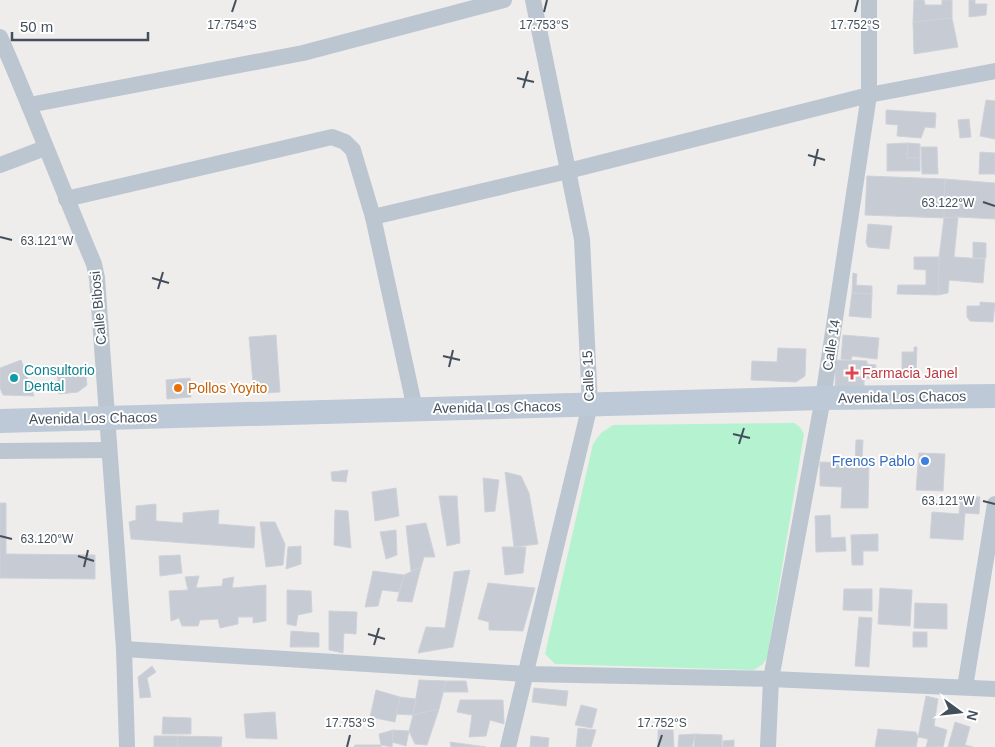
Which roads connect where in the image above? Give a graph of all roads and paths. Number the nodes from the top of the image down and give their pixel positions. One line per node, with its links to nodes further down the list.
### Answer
1 (504, 0): 7 (street)
2 (533, 0): 10 (street, Calle 15)
3 (869, 0): 6 (street, Calle 14)
4 (0, 38): 7 (street, Calle Bibosi)
5 (995, 70): 6 (street)
6 (869, 95): 10 (street); 14 (street, Calle 14)
7 (29, 105): 8 (street, Calle Bibosi)
8 (45, 148): 9 (street); 11 (street, Calle Bibosi)
9 (0, 165)
10 (568, 171): 12 (street); 15 (street, Calle 15)
11 (66, 199): 12 (street); 17 (street, Calle Bibosi)
12 (373, 218): 16 (street)
13 (995, 396): 14 (street, Avenida Los Chacos)
14 (823, 398): 15 (street, Avenida Los Chacos); 24 (street, Calle 14)
15 (590, 405): 16 (street, Avenida Los Chacos); 23 (street, Calle 15)
16 (415, 409): 17 (street, Avenida Los Chacos)
17 (106, 419): 18 (street, Avenida Los Chacos); 19 (street, Calle Bibosi)
18 (0, 421)
19 (108, 450): 20 (street); 22 (street, Calle Bibosi)
20 (0, 451)
21 (995, 504): 25 (street)
22 (124, 649): 23 (street); 27 (street, Calle Bibosi)
23 (526, 674): 24 (street); 28 (street, Calle 15)
24 (771, 679): 25 (street); 29 (street, Calle 14)
25 (965, 687): 26 (street)
26 (995, 689)
27 (127, 747)
28 (508, 747)
29 (768, 747)

